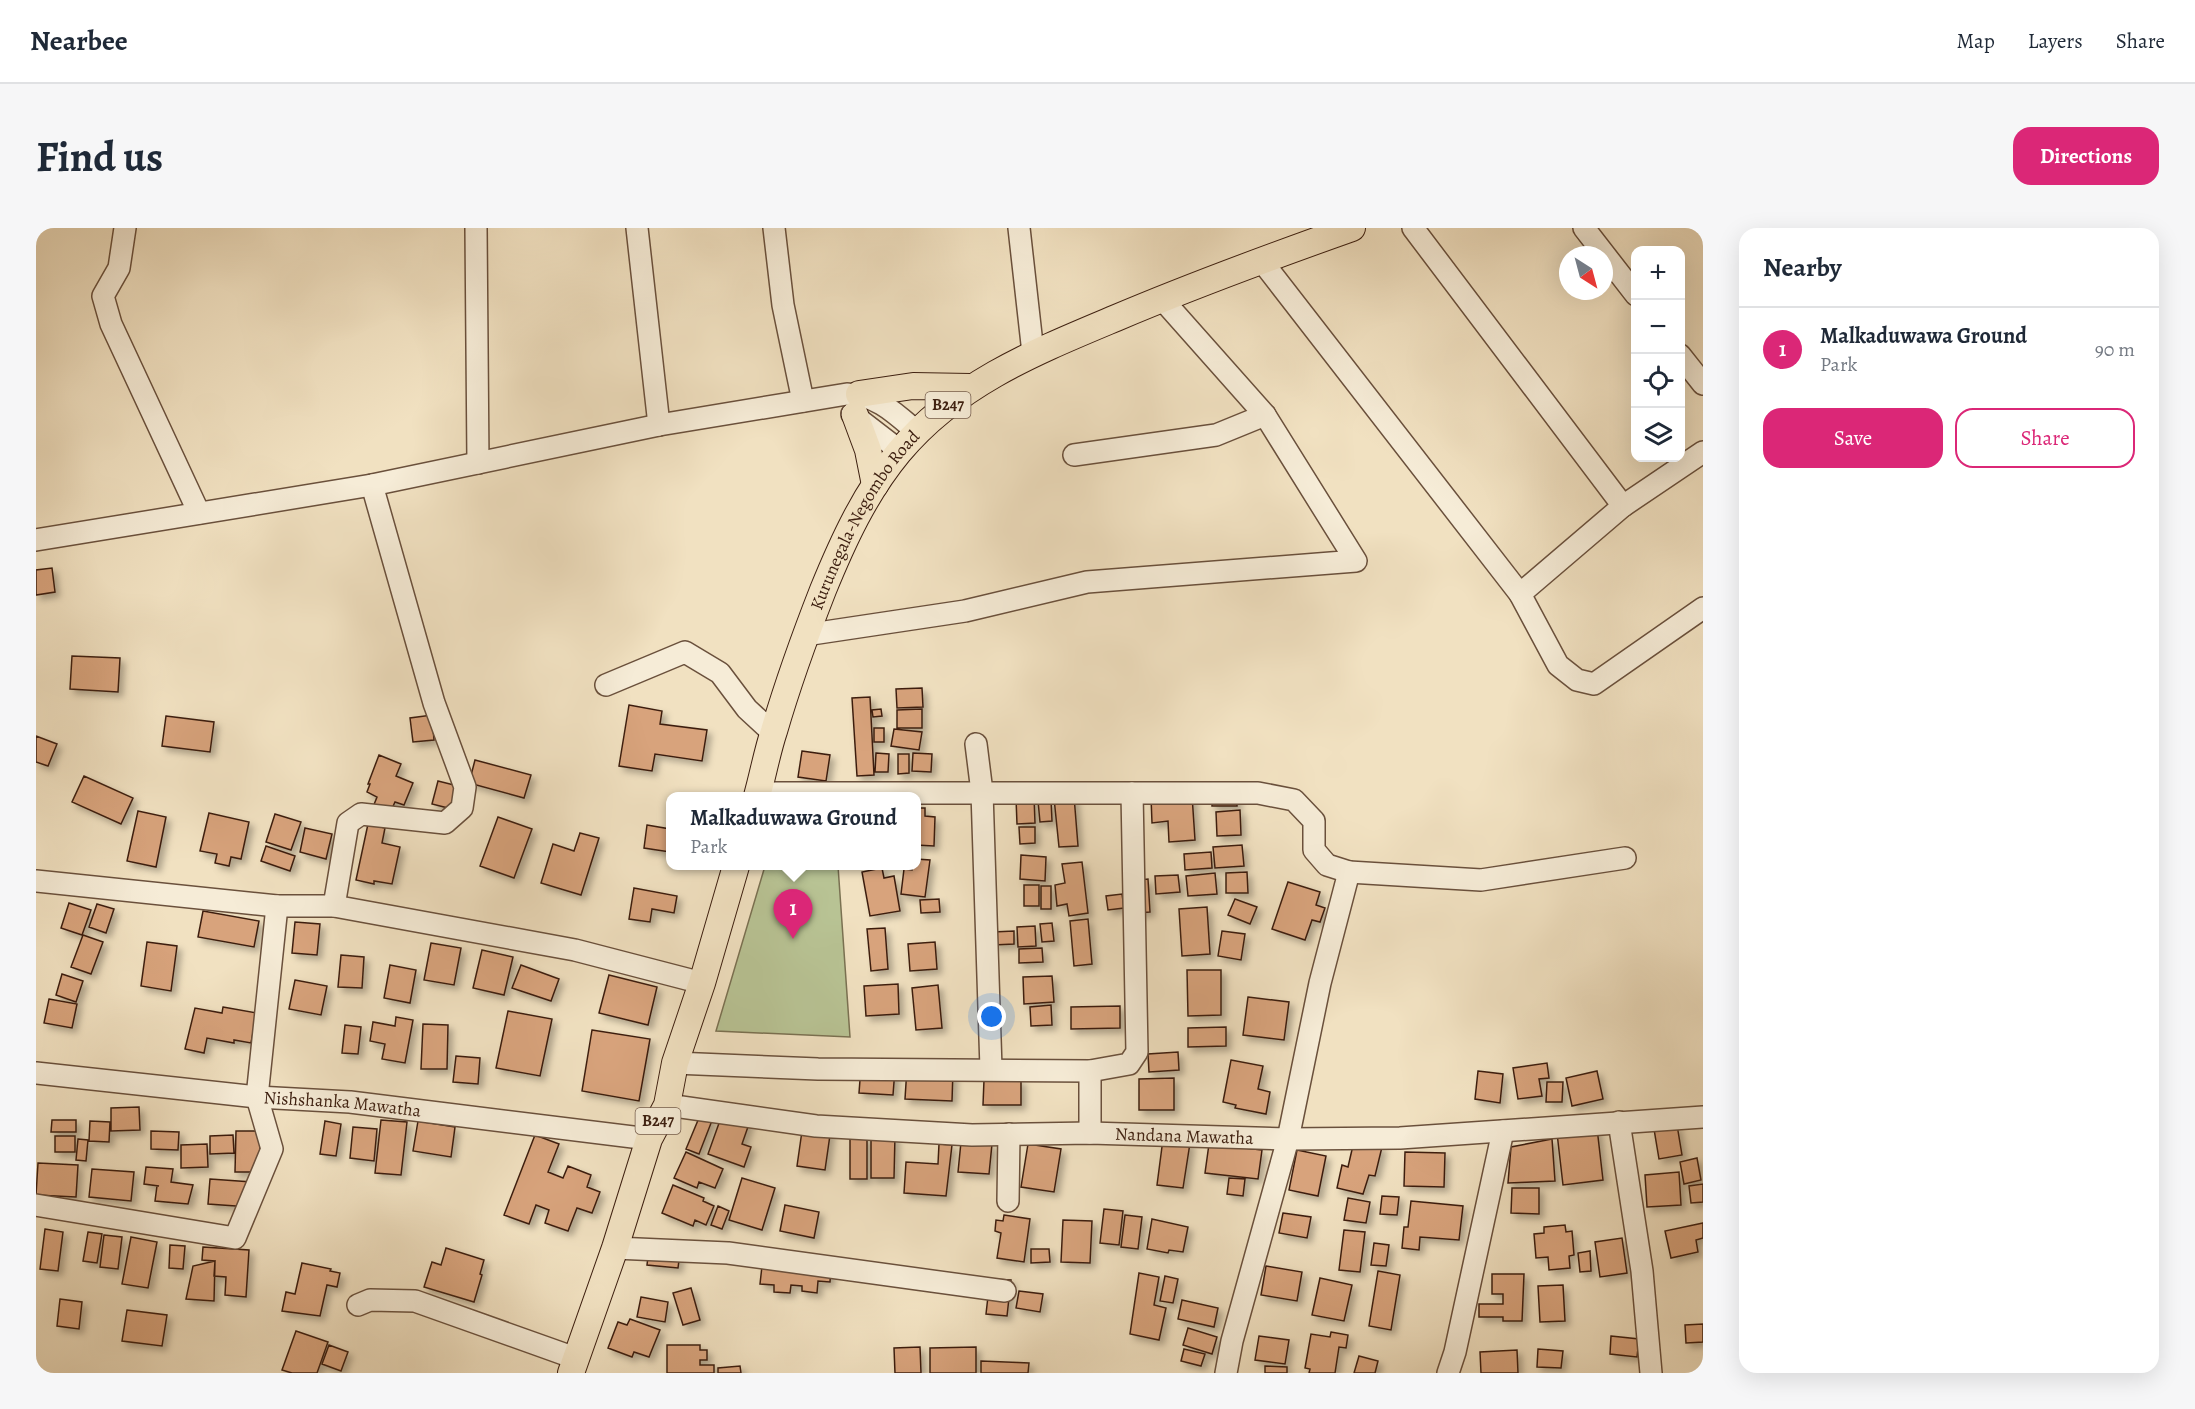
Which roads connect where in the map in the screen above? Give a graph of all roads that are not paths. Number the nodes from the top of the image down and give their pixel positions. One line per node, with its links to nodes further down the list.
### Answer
1 (125, 228): 28 (street)
2 (476, 228): 24 (street)
3 (637, 228): 19 (street)
4 (774, 228): 16 (street)
5 (1019, 228): 12 (street)
6 (1352, 228): 9 (main road, Kurunegala-Negombo Road / B247)
7 (1413, 228): 27 (street)
8 (1584, 228): 10 (street)
9 (1261, 260): 11 (main road, Kurunegala-Negombo Road / B247); 30 (street)
10 (1631, 290)
11 (1162, 299): 12 (main road, Kurunegala-Negombo Road / B247); 18 (street)
12 (1033, 353): 15 (main road, Kurunegala-Negombo Road / B247)
13 (1685, 361): 14 (street)
14 (1703, 384)
15 (970, 387): 17 (main road); 20 (main road, Kurunegala-Negombo Road / B247)
16 (809, 400): 17 (street); 19 (street)
17 (857, 405): 20 (street); 22 (street); 26 (main road)
18 (1265, 414): 23 (street); 32 (street)
19 (659, 425): 24 (street)
20 (917, 432): 22 (main road, Kurunegala-Negombo Road / B247)
21 (1703, 452): 27 (street)
22 (897, 454): 26 (main road, Kurunegala-Negombo Road / B247)
23 (1074, 455)
24 (478, 463): 25 (street)
25 (372, 485): 28 (street); 45 (street)
26 (875, 485): 32 (main road, Kurunegala-Negombo Road / B247)
27 (1623, 506): 30 (street)
28 (199, 513): 29 (street)
29 (36, 540)
30 (1520, 594): 31 (street)
31 (1703, 608)
32 (805, 635): 34 (main road, Kurunegala-Negombo Road / B247)
33 (606, 685): 34 (street)
34 (773, 733): 36 (main road, Kurunegala-Negombo Road / B247)
35 (976, 744): 37 (street)
36 (758, 792)
37 (982, 792): 38 (street); 39 (street); 48 (street)
38 (921, 793)
39 (1132, 793): 42 (street); 49 (street)
40 (1625, 858): 42 (street)
41 (735, 870): 46 (main road, B247)
42 (1349, 872): 59 (street)
43 (36, 881): 44 (street)
44 (277, 906): 45 (street); 51 (street)
45 (334, 906): 46 (street)
46 (702, 982): 47 (main road, B247)
47 (675, 1063): 48 (street); 52 (main road, B247)
48 (991, 1069): 49 (street)
49 (1090, 1071): 56 (street)
50 (36, 1074): 51 (street, Nishshanka Mawatha)
51 (257, 1097): 58 (street, Nishshanka Mawatha); 61 (street)
52 (667, 1105): 57 (street, Nandana Mawatha); 58 (main road, B247)
53 (1703, 1117): 54 (street, Nandana Mawatha)
54 (1619, 1122): 55 (street, Nandana Mawatha); 68 (street)
55 (1503, 1131): 59 (street, Nandana Mawatha); 67 (street)
56 (1090, 1133): 57 (street, Nandana Mawatha); 59 (street, Nandana Mawatha)
57 (1008, 1134): 60 (street)
58 (649, 1139): 62 (main road, B247)
59 (1288, 1139): 66 (street)
60 (1008, 1200)
61 (36, 1205)
62 (615, 1248): 63 (street); 65 (main road, B247)
63 (1005, 1291)
64 (358, 1305): 65 (street)
65 (573, 1365)
66 (1226, 1373)
67 (1448, 1373)
68 (1651, 1373)

